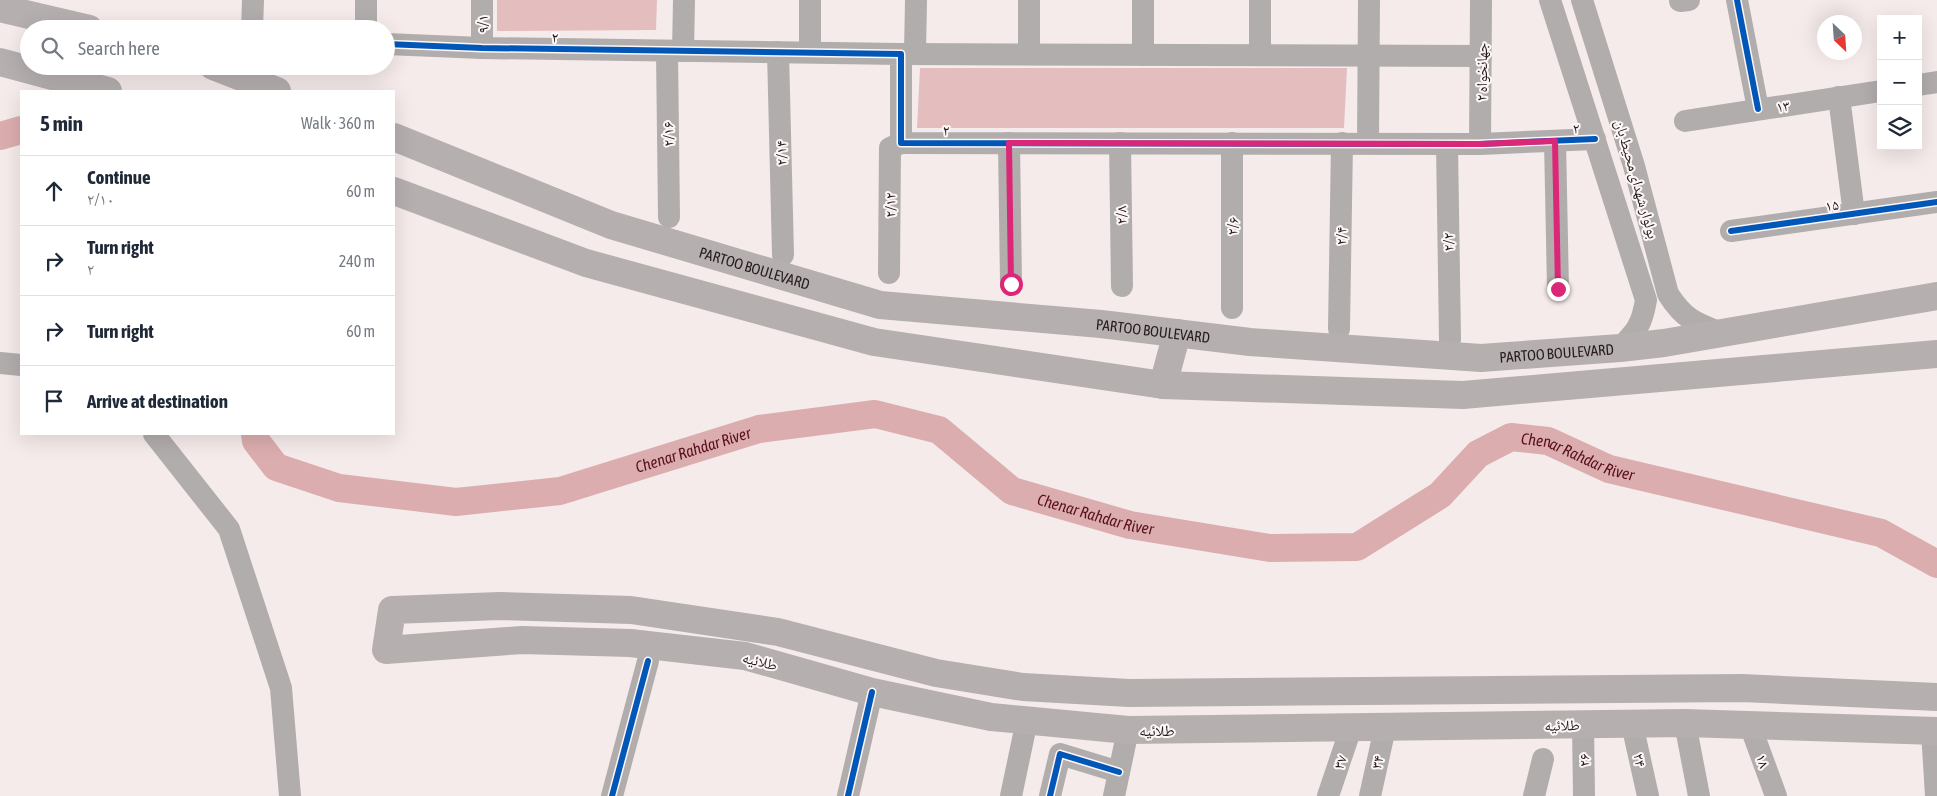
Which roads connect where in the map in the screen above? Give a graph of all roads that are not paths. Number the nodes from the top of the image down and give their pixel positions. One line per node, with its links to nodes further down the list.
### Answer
1 (253, 0): 17 (street)
2 (366, 0): 18 (street)
3 (482, 0): 20 (street, ۹/۱)
4 (684, 0): 21 (street, ۲/۱۶)
5 (810, 0): 23 (street)
6 (916, 0): 24 (street)
7 (1029, 0): 25 (street)
8 (1143, 0): 26 (street)
9 (1260, 0): 27 (street)
10 (1369, 0): 28 (street)
11 (1481, 0): 29 (street, جهانخواه ۲)
12 (1550, 0): 43 (street, بولوار شهدای محیط بان)
13 (1582, 0): 64 (street, بولوار شهدای محیط بان)
14 (1736, 0): 40 (street)
15 (0, 8): 16 (main road)
16 (51, 20)
17 (252, 20)
18 (366, 20)
19 (395, 44): 20 (street, ۲)
20 (482, 48): 21 (street, ۲)
21 (675, 50): 22 (street, ۲); 56 (street, ۲/۱۶)
22 (778, 52): 23 (street, ۲); 58 (street, ۲/۱۴)
23 (810, 52): 24 (street, ۲)
24 (908, 54): 25 (street, ۲); 45 (street)
25 (1029, 54): 26 (street, ۲)
26 (1143, 54): 27 (street, ۲)
27 (1260, 55): 28 (street, ۲)
28 (1370, 56): 29 (street, ۲); 50 (street)
29 (1481, 56): 52 (street, جهانخواه ۲)
30 (2, 64): 31 (main road)
31 (20, 69)
32 (45, 75): 36 (main road)
33 (236, 75): 37 (main road)
34 (1937, 82): 35 (street)
35 (1922, 84)
36 (104, 90)
37 (274, 90)
38 (1877, 92): 39 (street, ۱۳)
39 (1839, 97): 40 (street, ۱۳); 55 (street)
40 (1758, 109): 41 (street, ۱۳)
41 (1685, 121)
42 (395, 137): 68 (main road, PARTOO BOULEVARD)
43 (1595, 139): 44 (street, ۲); 65 (street, بولوار شهدای محیط بان)
44 (1555, 141): 52 (street, ۲); 62 (street)
45 (901, 143): 46 (street, ۲); 59 (street, ۲/۱۲)
46 (1009, 143): 47 (street, ۲); 60 (street)
47 (1120, 143): 48 (street, ۲); 61 (street, ۲/۸)
48 (1232, 143): 49 (street, ۲); 66 (street, ۲/۶)
49 (1342, 143): 50 (street, ۲); 67 (street, ۲/۴)
50 (1368, 143): 51 (street, ۲)
51 (1447, 144): 52 (street, ۲); 70 (street, ۲/۲)
52 (1480, 144)
53 (395, 191): 75 (main road)
54 (1937, 202): 55 (street, ۱۵)
55 (1854, 214): 57 (street, ۱۵)
56 (669, 217)
57 (1731, 231)
58 (783, 254)
59 (889, 273)
60 (1011, 284)
61 (1122, 286)
62 (1558, 289)
63 (1937, 296): 69 (main road, PARTOO BOULEVARD)
64 (1671, 299): 65 (street); 69 (street, بولوار شهدای محیط بان)
65 (1645, 307): 71 (street, بولوار شهدای محیط بان)
66 (1232, 308)
67 (1339, 329)
68 (1177, 333): 71 (main road, PARTOO BOULEVARD); 75 (main road)
69 (1721, 333): 71 (main road, PARTOO BOULEVARD)
70 (1450, 340)
71 (1620, 348)
72 (1937, 354): 75 (main road)
73 (0, 363): 74 (street)
74 (20, 365)
75 (1163, 385)
76 (155, 435): 92 (street)
77 (648, 661): 93 (street)
78 (1670, 690): 79 (main road, طلائیه); 80 (main road, طلائیه); 84 (street)
79 (872, 692): 81 (main road, طلائیه); 94 (street)
80 (1937, 697)
81 (1027, 720): 88 (main road, طلائیه); 95 (street)
82 (1584, 724): 83 (main road, طلائیه); 87 (main road, طلائیه); 101 (street, ۲۶)
83 (1632, 724): 84 (main road, طلائیه); 102 (street, ۲۴)
84 (1677, 724): 85 (main road, طلائیه); 103 (street)
85 (1750, 725): 89 (main road, طلائیه); 104 (street, ۱۸)
86 (1351, 728): 87 (main road, طلائیه); 88 (main road, طلائیه); 98 (street, ۳۷)
87 (1385, 728): 99 (street, ۳۴)
88 (1128, 730): 91 (street)
89 (1934, 731): 105 (street)
90 (1543, 759): 100 (street)
91 (1119, 772): 96 (street); 97 (street)
92 (290, 796)
93 (612, 796)
94 (848, 796)
95 (1011, 796)
96 (1050, 796)
97 (1114, 796)
98 (1328, 796)
99 (1370, 796)
100 (1534, 796)
101 (1584, 796)
102 (1648, 796)
103 (1700, 796)
104 (1776, 796)
105 (1936, 796)

